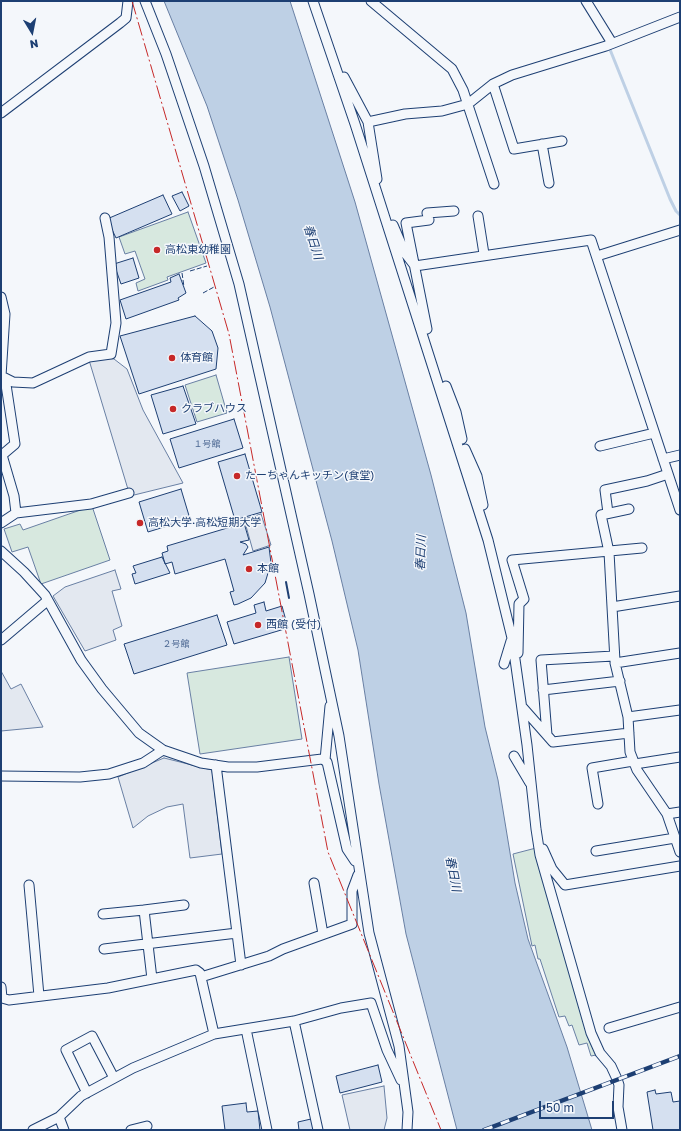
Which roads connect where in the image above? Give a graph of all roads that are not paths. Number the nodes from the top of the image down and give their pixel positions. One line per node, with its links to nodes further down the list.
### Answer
1 (128, 1): 13 (street)
2 (144, 1): 57 (street)
3 (313, 1): 8 (street)
4 (318, 1): 8 (street)
5 (371, 1): 12 (street)
6 (586, 1): 9 (street)
7 (680, 17): 9 (street)
8 (320, 22): 10 (street)
9 (612, 43): 11 (street)
10 (336, 67): 14 (street); 19 (street)
11 (493, 84): 12 (street); 16 (street)
12 (468, 104): 14 (street); 18 (street)
13 (1, 113)
14 (368, 122): 19 (street)
15 (562, 141): 16 (street)
16 (542, 144): 17 (street)
17 (550, 183)
18 (494, 184)
19 (381, 204): 26 (street); 29 (street)
20 (454, 211): 26 (street)
21 (478, 216): 24 (street)
22 (105, 218): 31 (street)
23 (680, 230): 25 (street)
24 (484, 254): 25 (street); 26 (street)
25 (597, 256): 32 (street)
26 (415, 266): 28 (street)
27 (1, 297): 31 (street)
28 (430, 340): 29 (street); 30 (street)
29 (429, 352): 30 (street)
30 (438, 372): 49 (street)
31 (3, 377): 40 (street)
32 (654, 433): 33 (street); 35 (street)
33 (600, 446)
34 (680, 455): 35 (street)
35 (663, 459): 36 (street)
36 (668, 474): 38 (street); 41 (street)
37 (129, 493): 40 (street)
38 (680, 508)
39 (629, 509): 41 (street)
40 (16, 513): 42 (street)
41 (608, 513): 45 (street)
42 (1, 523)
43 (642, 548): 45 (street)
44 (1, 551): 47 (street)
45 (608, 552): 48 (street); 52 (street)
46 (680, 596): 48 (street)
47 (47, 601): 50 (street); 63 (street)
48 (612, 607): 53 (street)
49 (512, 638): 52 (street); 54 (street)
50 (1, 640)
51 (680, 653): 53 (street)
52 (514, 657): 58 (street)
53 (615, 659): 55 (street); 56 (street)
54 (504, 664)
55 (620, 681): 56 (street); 60 (street)
56 (543, 690): 62 (street)
57 (331, 698): 66 (street); 79 (street)
58 (522, 707): 62 (street); 70 (street)
59 (680, 710): 60 (street)
60 (628, 717): 61 (street)
61 (629, 733): 62 (street); 67 (street)
62 (547, 735)
63 (163, 750): 68 (street); 69 (street)
64 (514, 756): 70 (street)
65 (680, 757): 67 (street)
66 (325, 760): 68 (street); 79 (street)
67 (634, 762): 71 (street); 73 (street)
68 (216, 765): 85 (street)
69 (1, 776)
70 (532, 786): 74 (street)
71 (598, 804)
72 (680, 812): 73 (street)
73 (667, 814): 75 (street)
74 (537, 838): 78 (street); 110 (street)
75 (675, 838): 76 (street); 77 (street)
76 (596, 851)
77 (680, 852)
78 (680, 866)
79 (358, 870): 86 (street); 100 (street)
80 (314, 883): 86 (street)
81 (30, 885): 93 (street)
82 (184, 905): 83 (street)
83 (144, 910): 84 (street); 87 (street)
84 (103, 914)
85 (237, 933): 87 (street); 89 (street)
86 (323, 934): 89 (street)
87 (148, 944): 88 (street); 91 (street)
88 (104, 949)
89 (241, 965): 90 (street)
90 (201, 977): 91 (street); 98 (street)
91 (152, 979): 93 (street)
92 (1, 986): 93 (street)
93 (38, 996)
94 (680, 1007): 96 (street)
95 (294, 1021): 97 (street); 100 (street); 108 (street)
96 (610, 1028)
97 (246, 1029): 98 (street); 107 (street)
98 (214, 1034): 99 (street)
99 (114, 1078): 101 (street); 101 (street)
100 (405, 1088): 109 (street)
101 (87, 1093): 102 (street)
102 (59, 1117): 104 (street); 105 (street)
103 (148, 1126): 106 (street)
104 (33, 1130)
105 (64, 1130)
106 (131, 1130)
107 (267, 1130)
108 (318, 1130)
109 (407, 1130)
110 (622, 1130)

